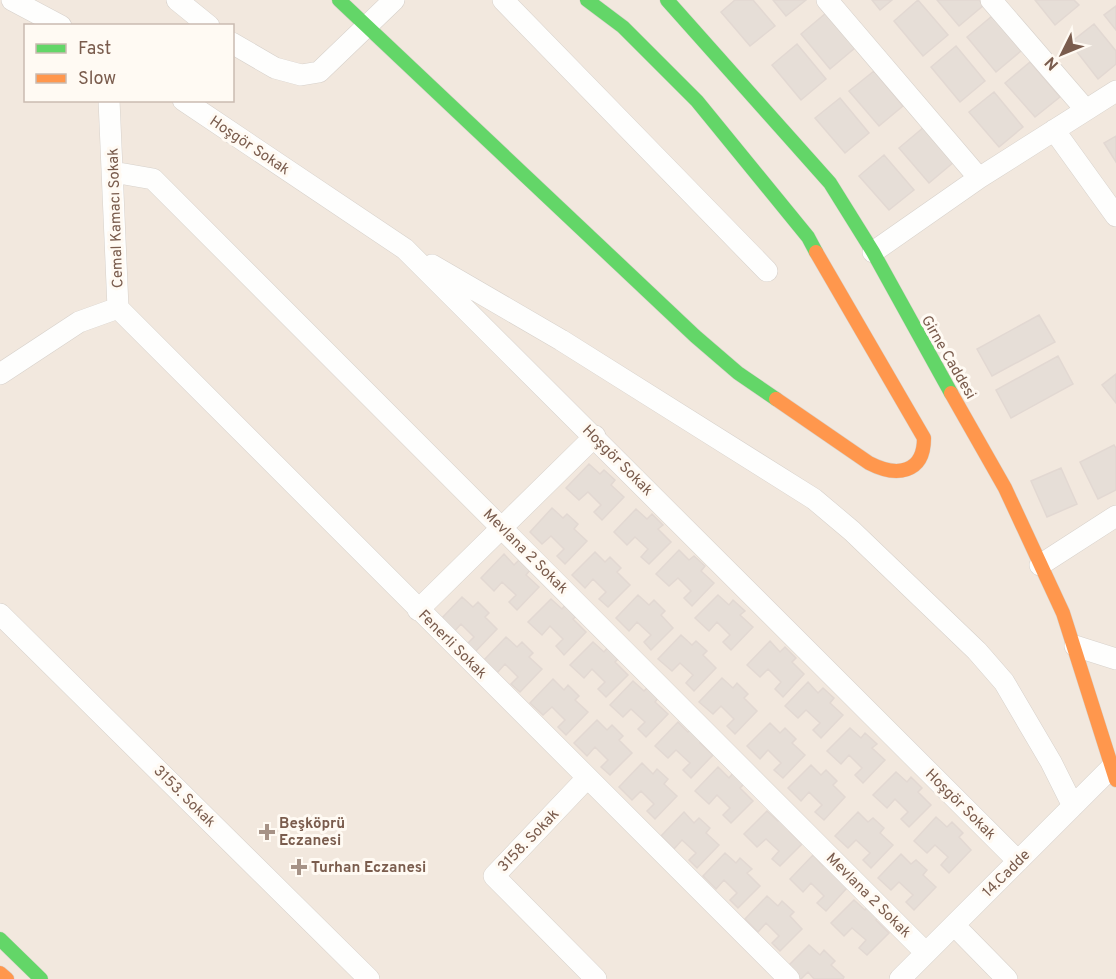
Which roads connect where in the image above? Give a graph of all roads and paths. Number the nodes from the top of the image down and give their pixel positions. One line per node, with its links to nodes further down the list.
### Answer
1 (12, 0): 10 (street)
2 (177, 0): 11 (street)
3 (339, 0): 12 (street)
4 (394, 0): 12 (street)
5 (503, 0): 24 (street)
6 (587, 0): 12 (street)
7 (827, 0): 20 (street)
8 (992, 0): 17 (street)
9 (674, 2): 23 (street, Girne Caddesi)
10 (57, 24)
11 (207, 24)
12 (366, 27): 13 (street)
13 (234, 45)
14 (1116, 91): 17 (street)
15 (109, 102): 19 (street, Cemal Kamacı Sokak)
16 (186, 102): 22 (street, Hoşgör Sokak)
17 (1086, 110): 18 (street)
18 (1054, 130): 20 (street); 21 (street)
19 (113, 172): 25 (street, Cemal Kamacı Sokak); 29 (street, Mevlana 2 Sokak)
20 (980, 178): 23 (street)
21 (1116, 216)
22 (405, 249): 27 (street, Hoşgör Sokak); 37 (street)
23 (873, 252): 30 (street, Girne Caddesi)
24 (767, 271)
25 (118, 308): 26 (street, Cemal Kamacı Sokak); 31 (street, Fenerli Sokak)
26 (0, 374)
27 (595, 436): 29 (street); 38 (street, Hoşgör Sokak)
28 (1116, 516): 30 (street)
29 (503, 527): 31 (street); 41 (street, Mevlana 2 Sokak)
30 (1040, 565): 33 (street, Girne Caddesi)
31 (418, 610): 36 (street, Fenerli Sokak)
32 (0, 614): 45 (street, 3153. Sokak)
33 (1075, 646): 34 (street); 35 (street, Girne Caddesi)
34 (1116, 659)
35 (1114, 774): 37 (street, 14.Cadde)
36 (587, 778): 46 (street, 3158. Sokak); 47 (street, Fenerli Sokak)
37 (1073, 806): 38 (street, 14.Cadde)
38 (1018, 861): 39 (street, 14.Cadde)
39 (954, 925): 41 (street, 14.Cadde); 49 (street)
40 (0, 939): 43 (street)
41 (926, 953): 48 (street, 14.Cadde)
42 (0, 972): 44 (street)
43 (34, 977)
44 (7, 979)
45 (369, 979)
46 (596, 979)
47 (789, 979)
48 (900, 979)
49 (1007, 979)

